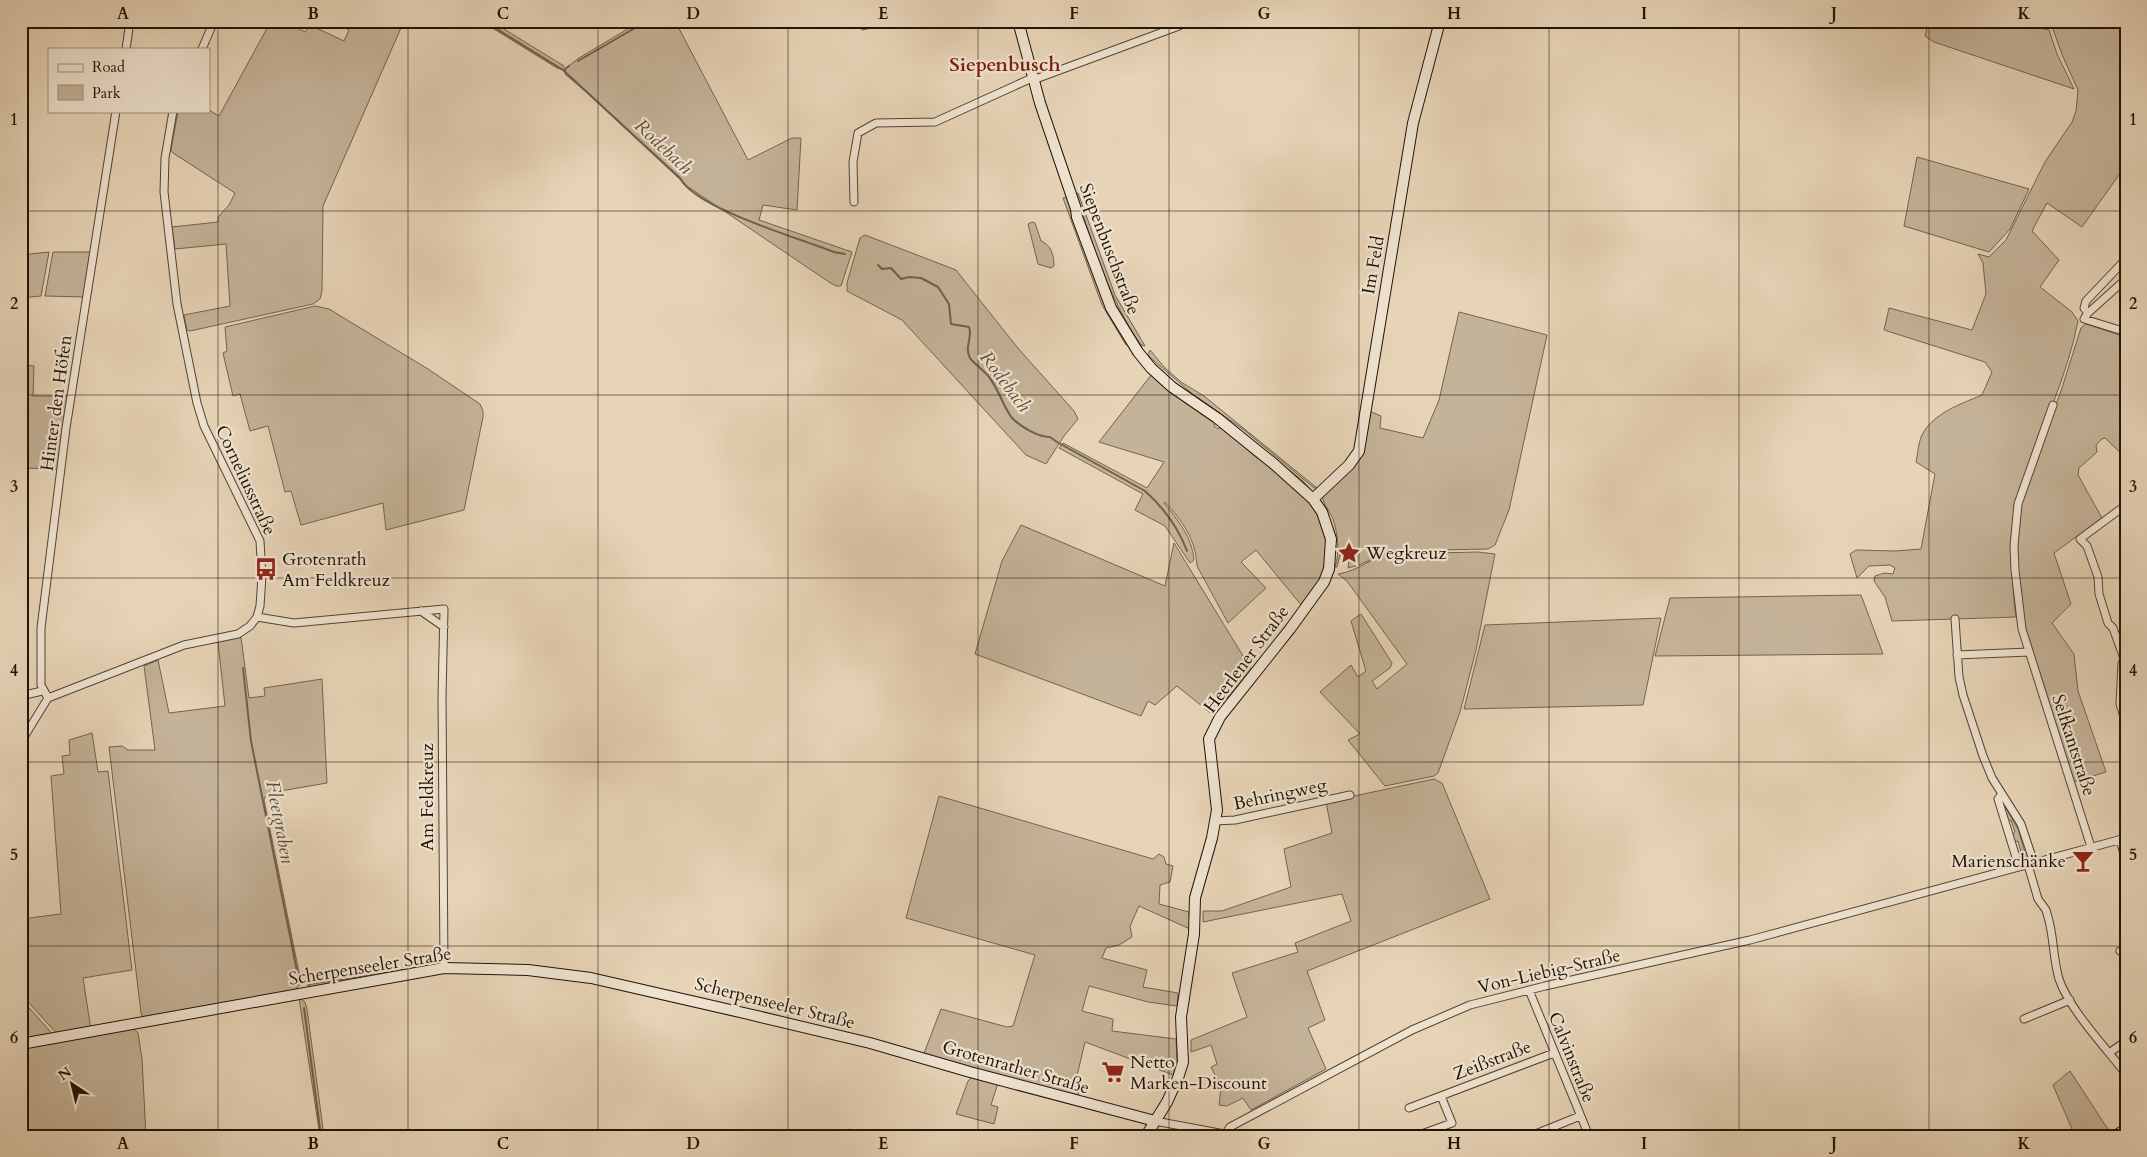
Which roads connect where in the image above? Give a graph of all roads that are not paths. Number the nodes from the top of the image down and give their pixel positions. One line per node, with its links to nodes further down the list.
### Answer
1 (130, 21): 6 (street)
2 (214, 21): 7 (street)
3 (1018, 21): 8 (street, Siepenbuschstraße)
4 (1440, 21): 17 (street, Im Feld)
5 (1179, 26): 8 (street)
6 (126, 48)
7 (202, 48)
8 (1033, 79): 11 (street); 17 (street, Siepenbuschstraße)
9 (116, 112): 26 (street, Hinter den Höfen)
10 (173, 112): 20 (street, Corneliusstraße)
11 (854, 202)
12 (2126, 259): 14 (street)
13 (2126, 279): 14 (street)
14 (2086, 316): 15 (street)
15 (2126, 332)
16 (2053, 405): 23 (street, Selfkantstraße)
17 (1313, 499): 33 (street, Heerlener Straße)
18 (2126, 505): 25 (street)
19 (421, 611): 20 (street, Am Feldkreuz); 22 (street); 22 (street, Am Feldkreuz)
20 (256, 617): 28 (street)
21 (1955, 619): 24 (street)
22 (444, 627): 39 (street, Am Feldkreuz)
23 (2029, 652): 24 (street); 35 (street, Selfkantstraße)
24 (1957, 655): 31 (street)
25 (2125, 660): 29 (street)
26 (42, 691): 27 (street); 28 (street)
27 (21, 696)
28 (48, 698): 30 (street)
29 (2126, 723)
30 (21, 742)
31 (2002, 794): 37 (street); 38 (street)
32 (1350, 795): 33 (street, Behringweg)
33 (1215, 821): 52 (street, Heerlener Straße)
34 (2123, 838): 35 (street, Von-Liebig-Straße); 36 (street)
35 (2092, 847): 37 (street, Von-Liebig-Straße)
36 (2126, 862)
37 (2031, 864): 38 (street, Von-Liebig-Straße); 41 (street)
38 (2019, 867): 40 (street, Von-Liebig-Straße)
39 (444, 968): 44 (street, Scherpenseeler Straße); 45 (street, Scherpenseeler Straße)
40 (1529, 990): 46 (street, Calvinstraße); 54 (street, Von-Liebig-Straße)
41 (2070, 1000): 42 (street); 47 (street)
42 (2024, 1019)
43 (2126, 1040): 47 (street)
44 (870, 1043): 52 (street, Grotenrather Straße)
45 (21, 1044)
46 (1554, 1052): 49 (street, Zeißstraße); 51 (street, Calvinstraße)
47 (2109, 1053): 48 (street)
48 (2126, 1074)
49 (1441, 1096): 50 (street, Zeißstraße); 56 (street, Zeißstraße)
50 (1409, 1108)
51 (1580, 1116): 57 (street); 58 (street, Calvinstraße)
52 (1155, 1121): 54 (street, Von-Liebig-Straße); 55 (street, Heerlener Straße)
53 (2126, 1129): 59 (street)
54 (1231, 1135)
55 (1146, 1136)
56 (1416, 1136)
57 (1539, 1136)
58 (1589, 1136)
59 (2115, 1136)

